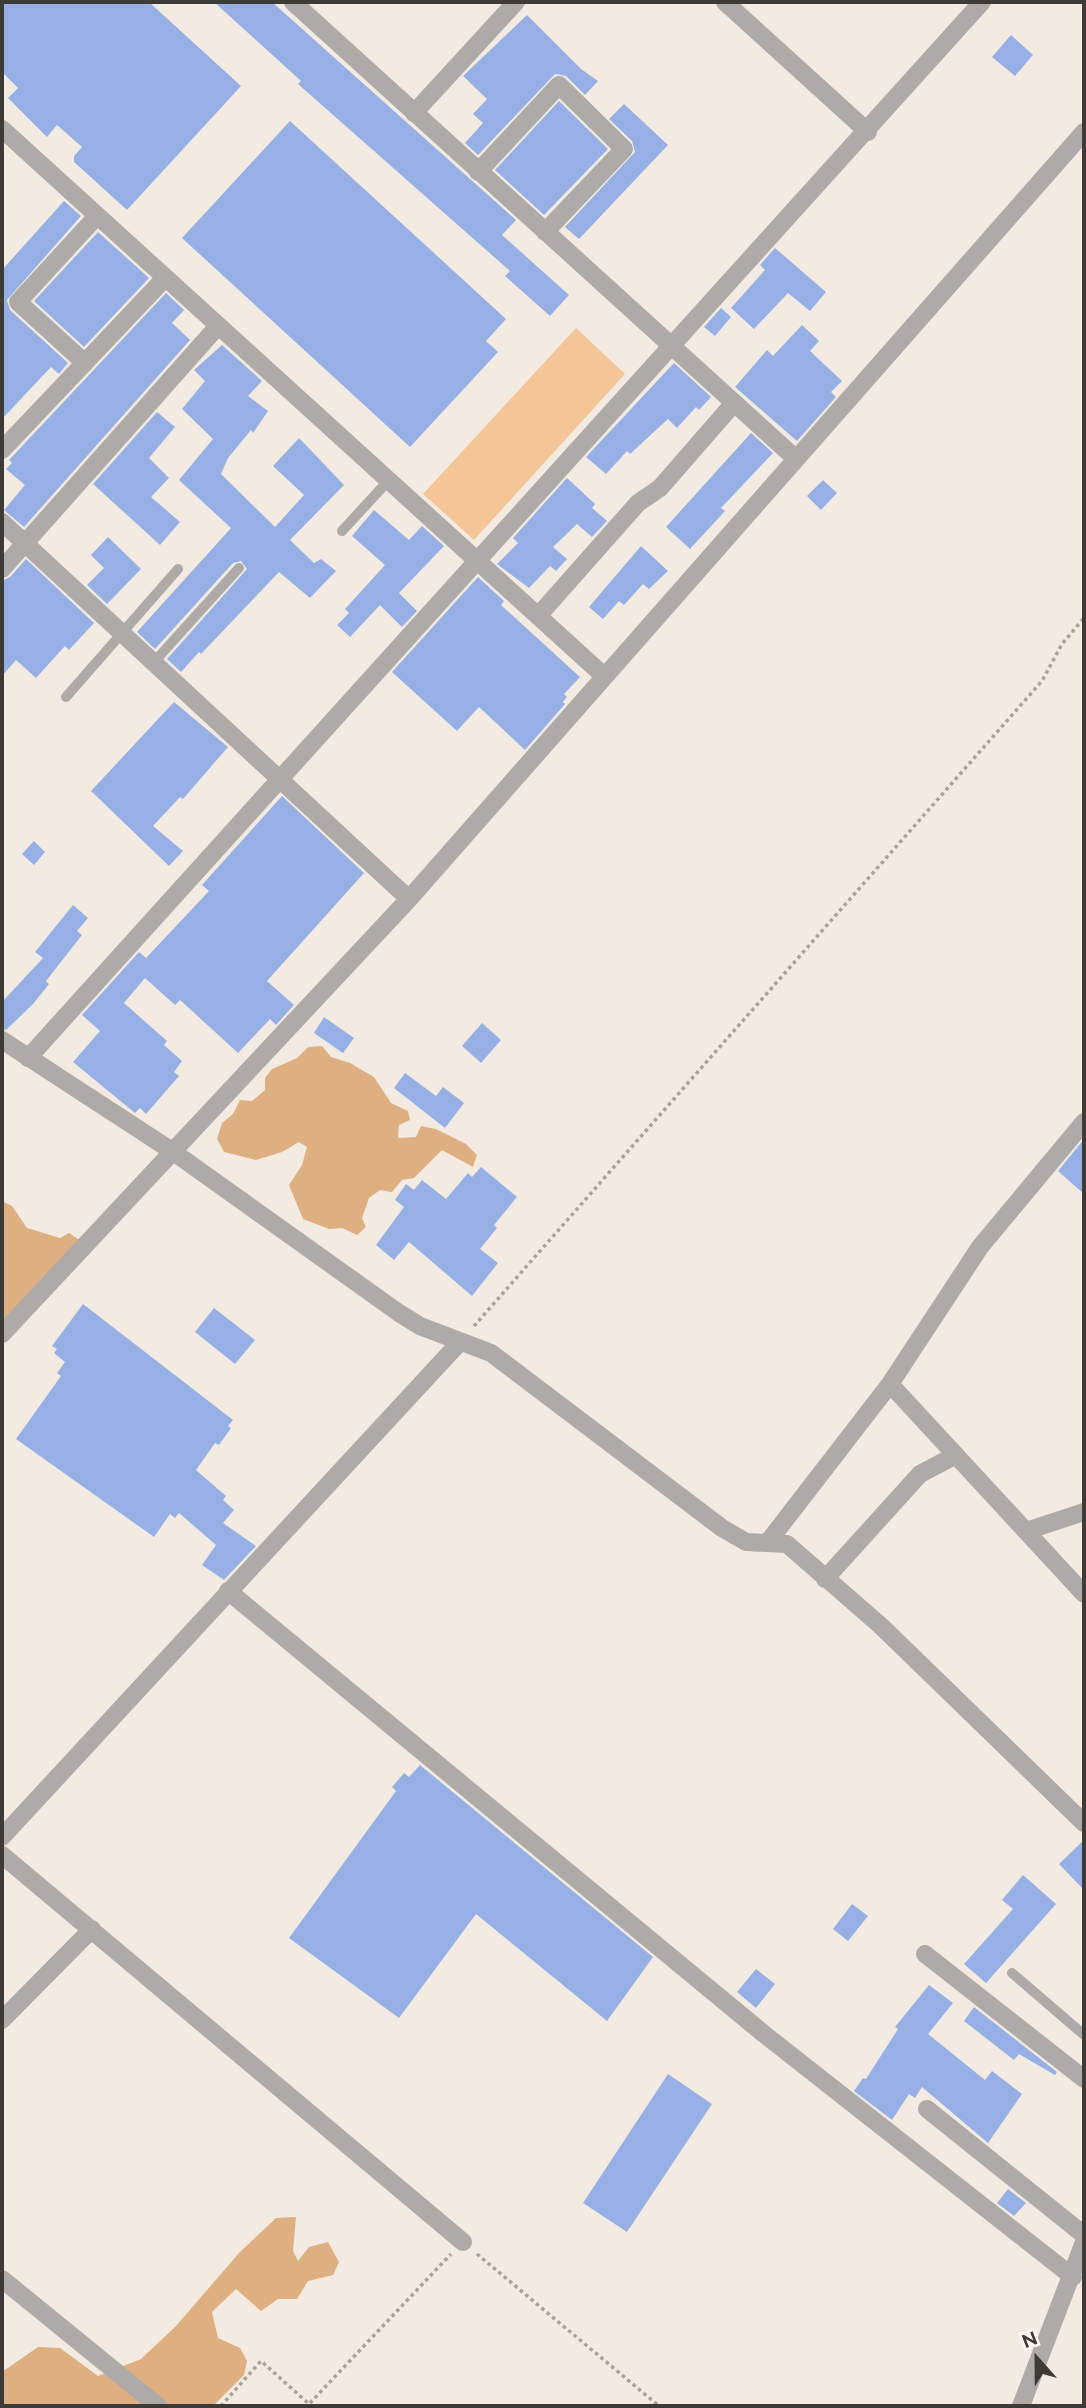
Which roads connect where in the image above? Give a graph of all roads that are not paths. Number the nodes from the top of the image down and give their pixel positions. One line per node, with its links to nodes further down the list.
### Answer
1 (293, 2): 5 (street)
2 (516, 2): 5 (street)
3 (724, 2): 7 (street)
4 (982, 2): 7 (street)
5 (414, 113): 9 (street)
6 (2, 129): 10 (street)
7 (868, 132): 14 (street)
8 (1084, 132): 18 (street)
9 (478, 172): 11 (street); 11 (street)
10 (97, 216): 12 (street); 15 (street)
11 (545, 232): 14 (street)
12 (165, 278): 13 (street); 15 (street)
13 (218, 326): 19 (street); 22 (street)
14 (671, 346): 16 (street); 23 (street)
15 (85, 363): 17 (street)
16 (734, 403): 18 (street); 27 (street)
17 (2, 450)
18 (795, 458): 30 (street)
19 (388, 481): 21 (lane); 23 (street)
20 (2, 522): 22 (street)
21 (342, 531)
22 (25, 543): 25 (street); 28 (street)
23 (476, 561): 27 (street); 32 (street)
24 (239, 568): 29 (lane)
25 (2, 569)
26 (178, 569): 28 (lane)
27 (538, 615): 30 (street)
28 (124, 634): 29 (street); 31 (lane)
29 (154, 662): 32 (street)
30 (604, 676): 33 (street)
31 (66, 697)
32 (280, 779): 33 (street); 35 (street)
33 (409, 899): 37 (street)
34 (2, 1041): 35 (street)
35 (28, 1058): 37 (street)
36 (1084, 1122): 40 (street)
37 (172, 1151): 38 (street); 39 (street)
38 (2, 1334)
39 (460, 1342): 44 (street); 46 (street)
40 (890, 1384): 41 (street); 44 (street)
41 (956, 1455): 43 (street); 45 (street)
42 (1084, 1511): 43 (street)
43 (1026, 1531): 47 (street)
44 (768, 1542): 45 (street)
45 (825, 1579): 48 (street)
46 (228, 1591): 49 (street); 61 (street)
47 (1084, 1594)
48 (1084, 1823)
49 (2, 1836)
50 (2, 1855): 51 (street)
51 (92, 1929): 54 (street); 59 (street)
52 (925, 1954): 56 (street)
53 (1012, 1973): 55 (lane)
54 (2, 2020)
55 (1084, 2035)
56 (1084, 2079)
57 (927, 2109): 58 (street)
58 (1084, 2235)
59 (463, 2242)
60 (1084, 2242): 61 (street)
61 (1073, 2277): 64 (street)
62 (2, 2279): 63 (street)
63 (158, 2406)
64 (1021, 2406)

